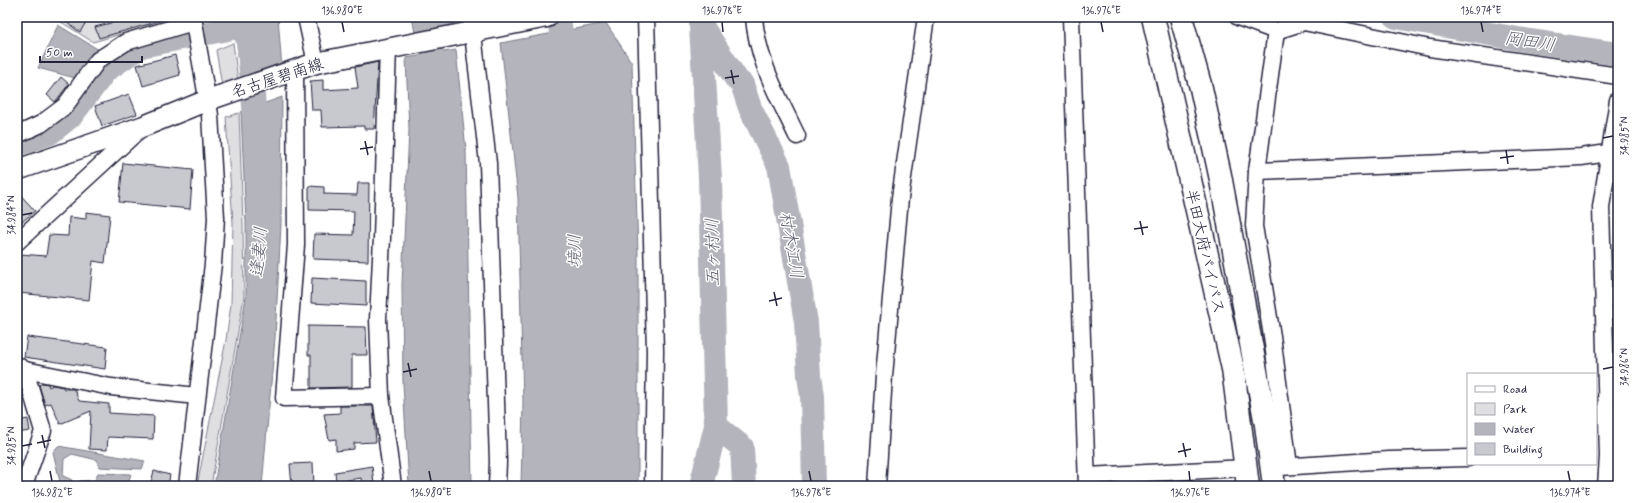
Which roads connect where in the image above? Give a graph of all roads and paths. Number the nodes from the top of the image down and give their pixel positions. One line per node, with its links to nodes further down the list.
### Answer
1 (306, 17): 16 (street)
2 (547, 17): 13 (main road, 名古屋碧南線)
3 (646, 17): 40 (street)
4 (754, 17): 23 (street)
5 (926, 17): 41 (street)
6 (1071, 17): 36 (street)
7 (1153, 17): 34 (highway, 半田大府パイパス)
8 (1181, 17): 33 (highway, 半田大府パイパス)
9 (1238, 17): 14 (street)
10 (1288, 17): 12 (street)
11 (193, 21): 19 (street); 22 (street)
12 (1304, 22): 14 (street); 18 (street)
13 (472, 27): 15 (main road, 名古屋碧南線); 39 (street)
14 (1276, 30): 26 (street)
15 (391, 47): 16 (main road, 名古屋碧南線); 30 (street)
16 (316, 63): 17 (main road, 名古屋碧南線)
17 (295, 70): 19 (main road, 名古屋碧南線); 30 (street)
18 (1618, 76)
19 (206, 93): 21 (main road, 名古屋碧南線); 29 (street)
20 (1618, 100): 24 (street)
21 (144, 126): 25 (main road, 名古屋碧南線); 27 (street)
22 (17, 135)
23 (797, 136)
24 (1608, 154): 26 (street); 31 (street)
25 (17, 170)
26 (1257, 171): 33 (street)
27 (17, 242)
28 (21, 368): 29 (street); 35 (street)
29 (197, 396): 37 (street)
30 (381, 396): 38 (street)
31 (1607, 456): 42 (street)
32 (1467, 458): 33 (street)
33 (1279, 473)
34 (1247, 477): 36 (street)
35 (17, 479)
36 (1087, 481)
37 (187, 486)
38 (393, 486)
39 (497, 486)
40 (653, 486)
41 (877, 486)
42 (1606, 486)

